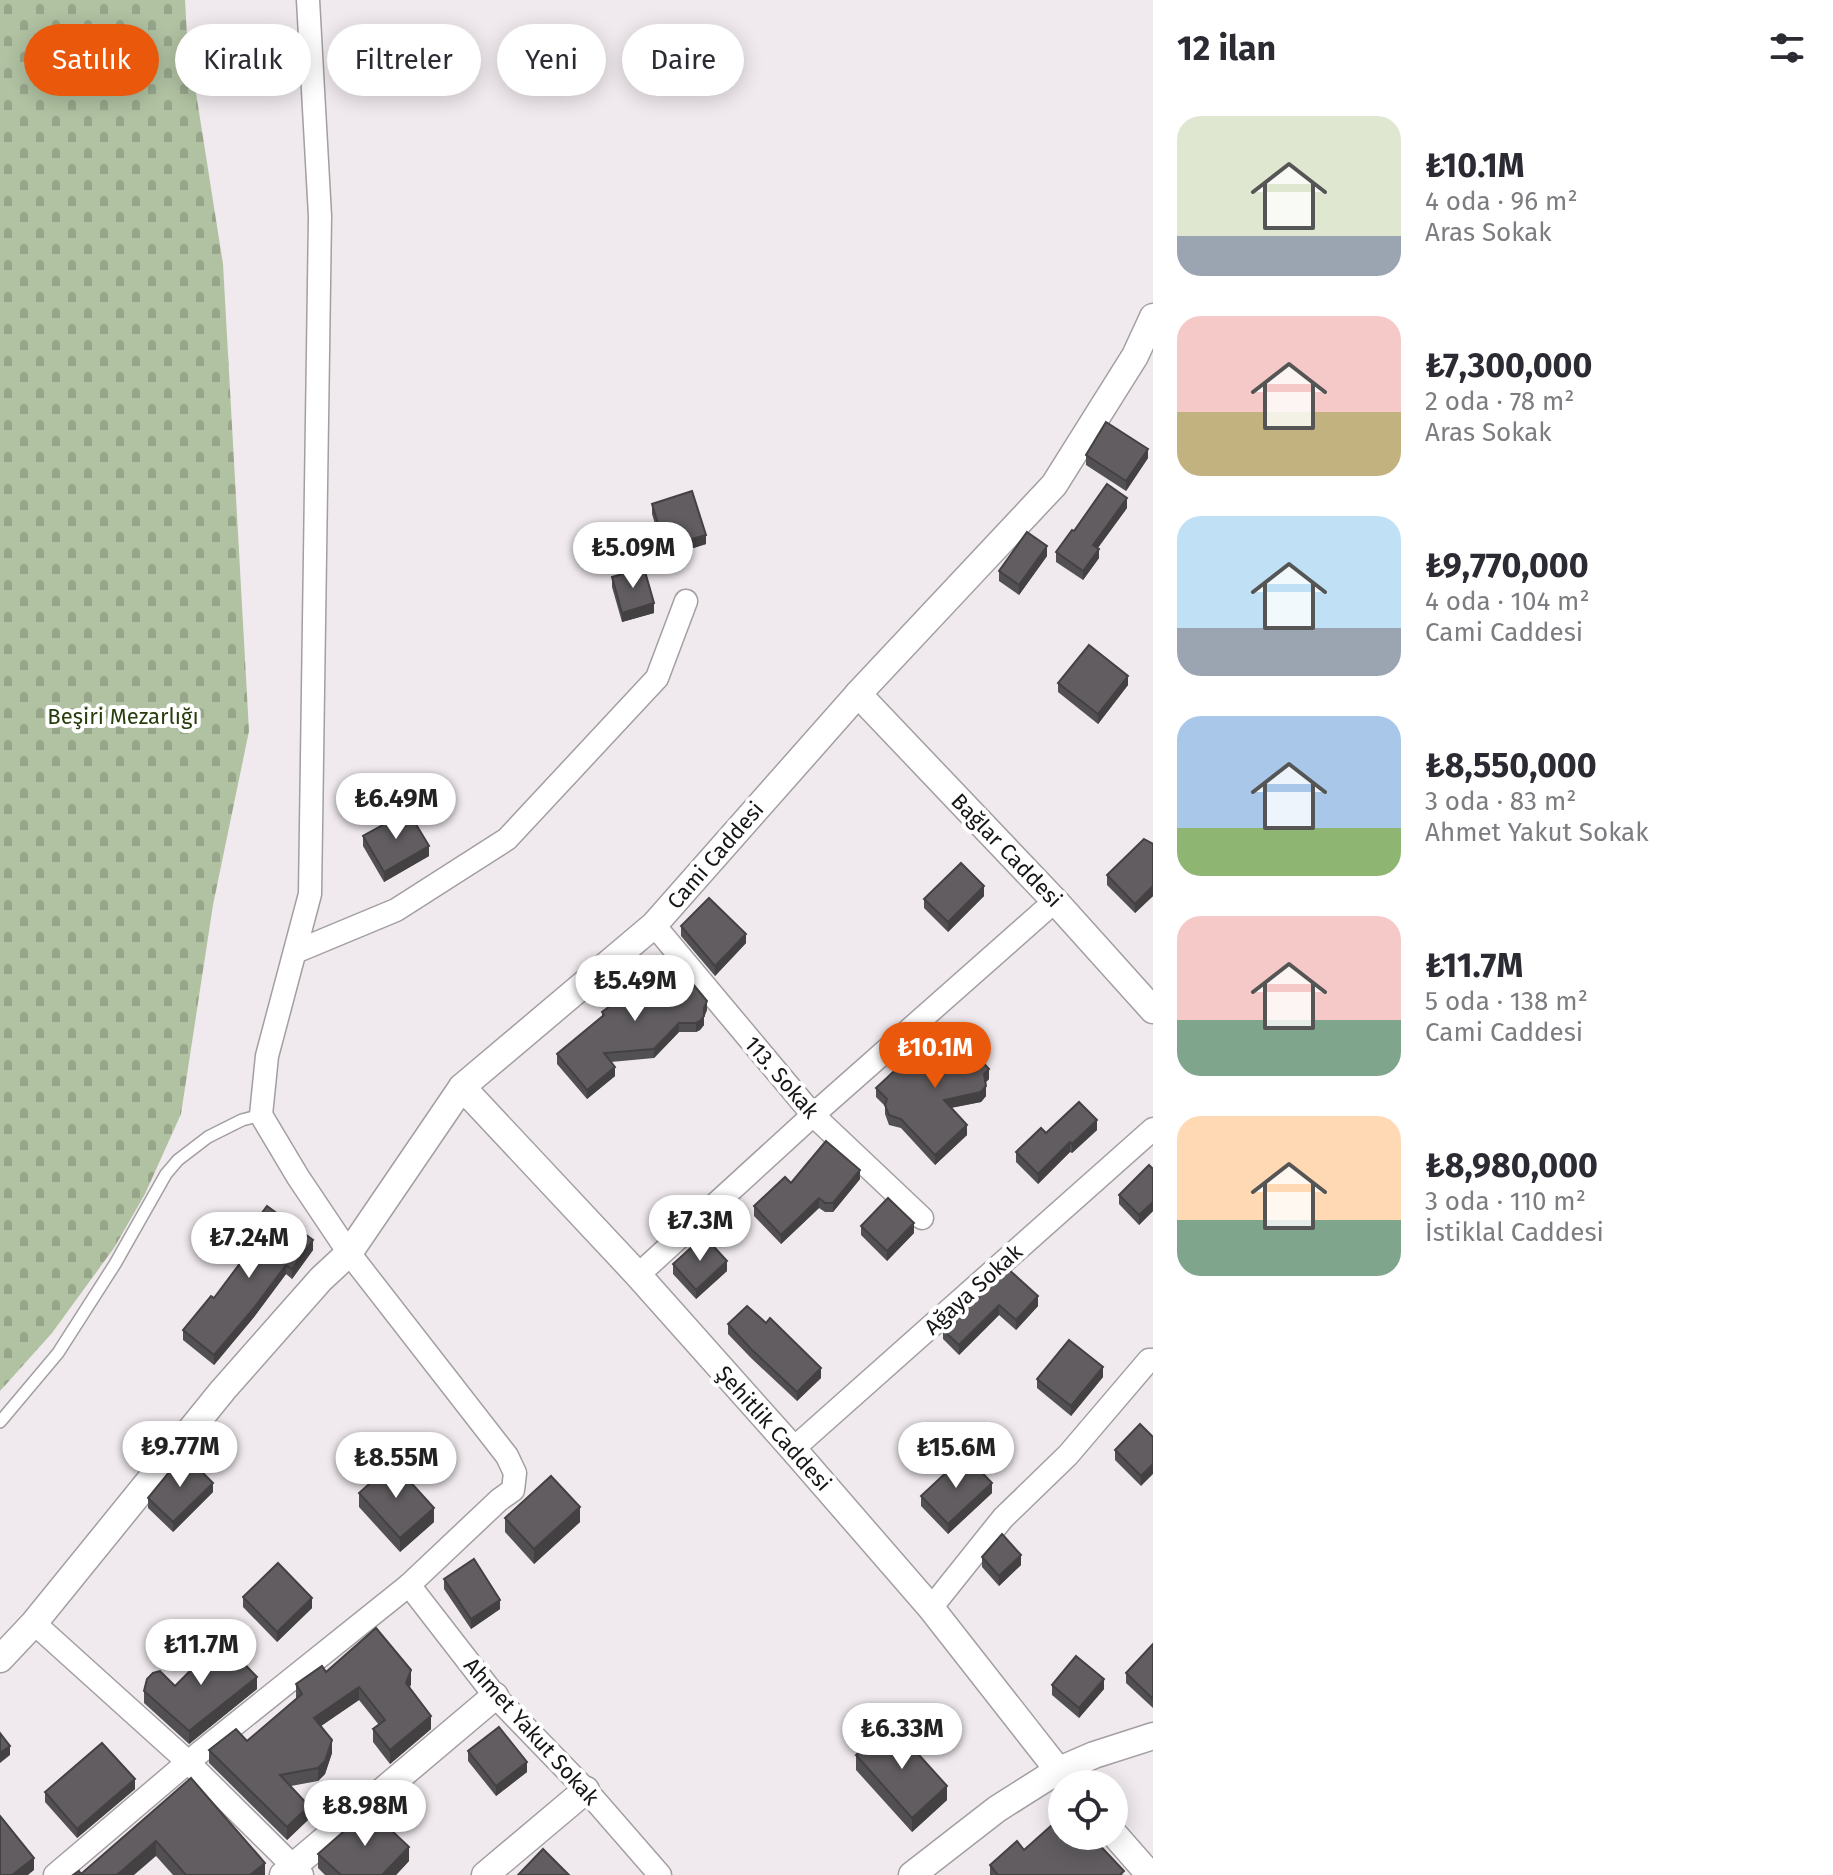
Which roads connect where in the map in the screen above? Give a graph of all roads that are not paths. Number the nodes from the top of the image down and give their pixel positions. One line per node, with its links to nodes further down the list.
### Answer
1 (308, 0): 7 (street)
2 (1153, 317): 4 (street, Cami Caddesi)
3 (686, 601): 7 (street)
4 (858, 694): 5 (street, Bağlar Caddesi); 6 (street, Cami Caddesi)
5 (1055, 901): 8 (street, Bağlar Caddesi); 11 (street)
6 (654, 925): 9 (street, Cami Caddesi); 11 (street, 113. Sokak)
7 (295, 952): 10 (street)
8 (1153, 1010)
9 (462, 1087): 14 (street, Cami Caddesi); 15 (street, Şehitlik Caddesi)
10 (261, 1115): 14 (street); 17 (lane)
11 (813, 1115): 13 (street, 113. Sokak); 15 (street)
12 (1153, 1129): 18 (street, Ağaya Sokak)
13 (922, 1218)
14 (349, 1253): 19 (street); 21 (street, Cami Caddesi)
15 (638, 1275): 18 (street, Şehitlik Caddesi)
16 (1153, 1360): 20 (street)
17 (0, 1422)
18 (793, 1449): 20 (street, Şehitlik Caddesi)
19 (409, 1585): 23 (street, Ahmet Yakut Sokak); 25 (street)
20 (931, 1608): 26 (street, Şehitlik Caddesi)
21 (34, 1623): 22 (street, Cami Caddesi); 25 (street)
22 (0, 1659)
23 (495, 1696): 29 (street, Ahmet Yakut Sokak); 31 (street)
24 (1153, 1736): 27 (street)
25 (188, 1762): 31 (street); 32 (street)
26 (1058, 1770)
27 (1073, 1770)
28 (1048, 1784): 35 (street)
29 (586, 1790): 33 (street); 34 (street, Ahmet Yakut Sokak)
30 (1128, 1850): 36 (street)
31 (293, 1872)
32 (55, 1875)
33 (485, 1875)
34 (660, 1875)
35 (912, 1875)
36 (1150, 1875)

